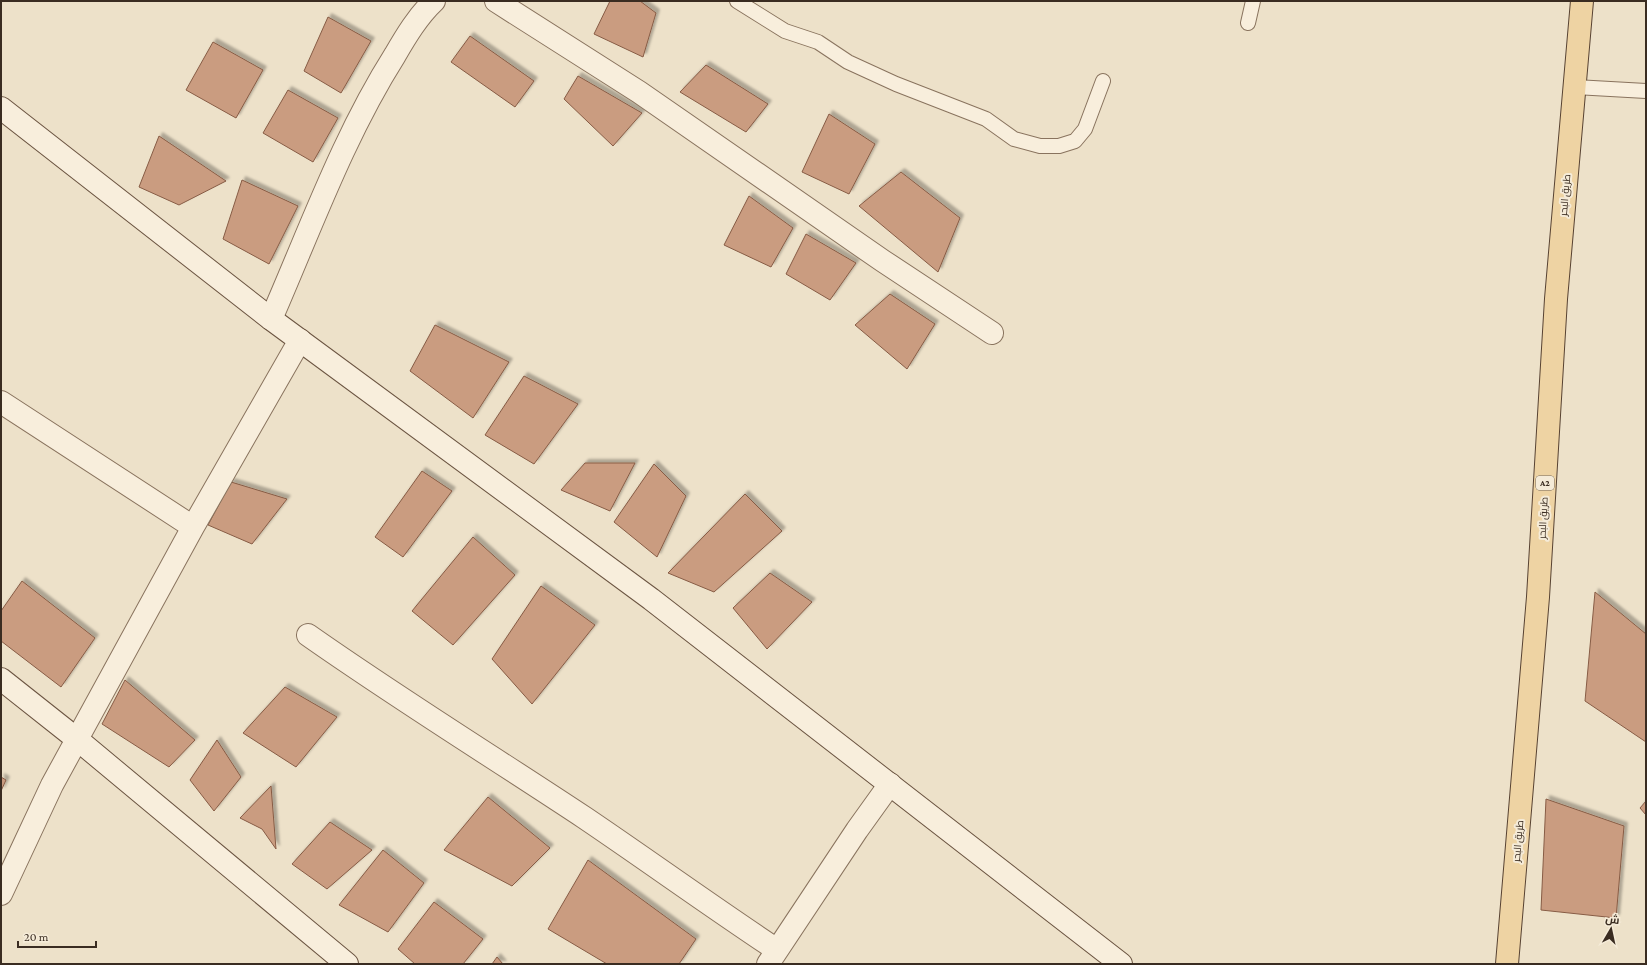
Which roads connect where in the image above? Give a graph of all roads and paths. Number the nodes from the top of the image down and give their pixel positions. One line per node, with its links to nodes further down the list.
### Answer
1 (496, 1): 12 (street)
2 (737, 1): 7 (lane)
3 (1253, 1): 6 (lane)
4 (1582, 1): 8 (main road, طريق البحر / A2)
5 (432, 2): 11 (street)
6 (1248, 23)
7 (1104, 81)
8 (1575, 87): 9 (lane); 24 (main road, طريق البحر / A2)
9 (1646, 91)
10 (1, 108): 11 (street)
11 (271, 319): 13 (street)
12 (992, 333)
13 (300, 340): 15 (street); 19 (street)
14 (1, 402): 15 (street)
15 (193, 527): 18 (street)
16 (308, 636): 21 (street)
17 (1, 679): 18 (street)
18 (78, 740): 20 (street); 22 (street)
19 (890, 784): 21 (street); 23 (street)
20 (1, 894)
21 (772, 957)
22 (347, 964)
23 (1121, 964)
24 (1507, 964)

